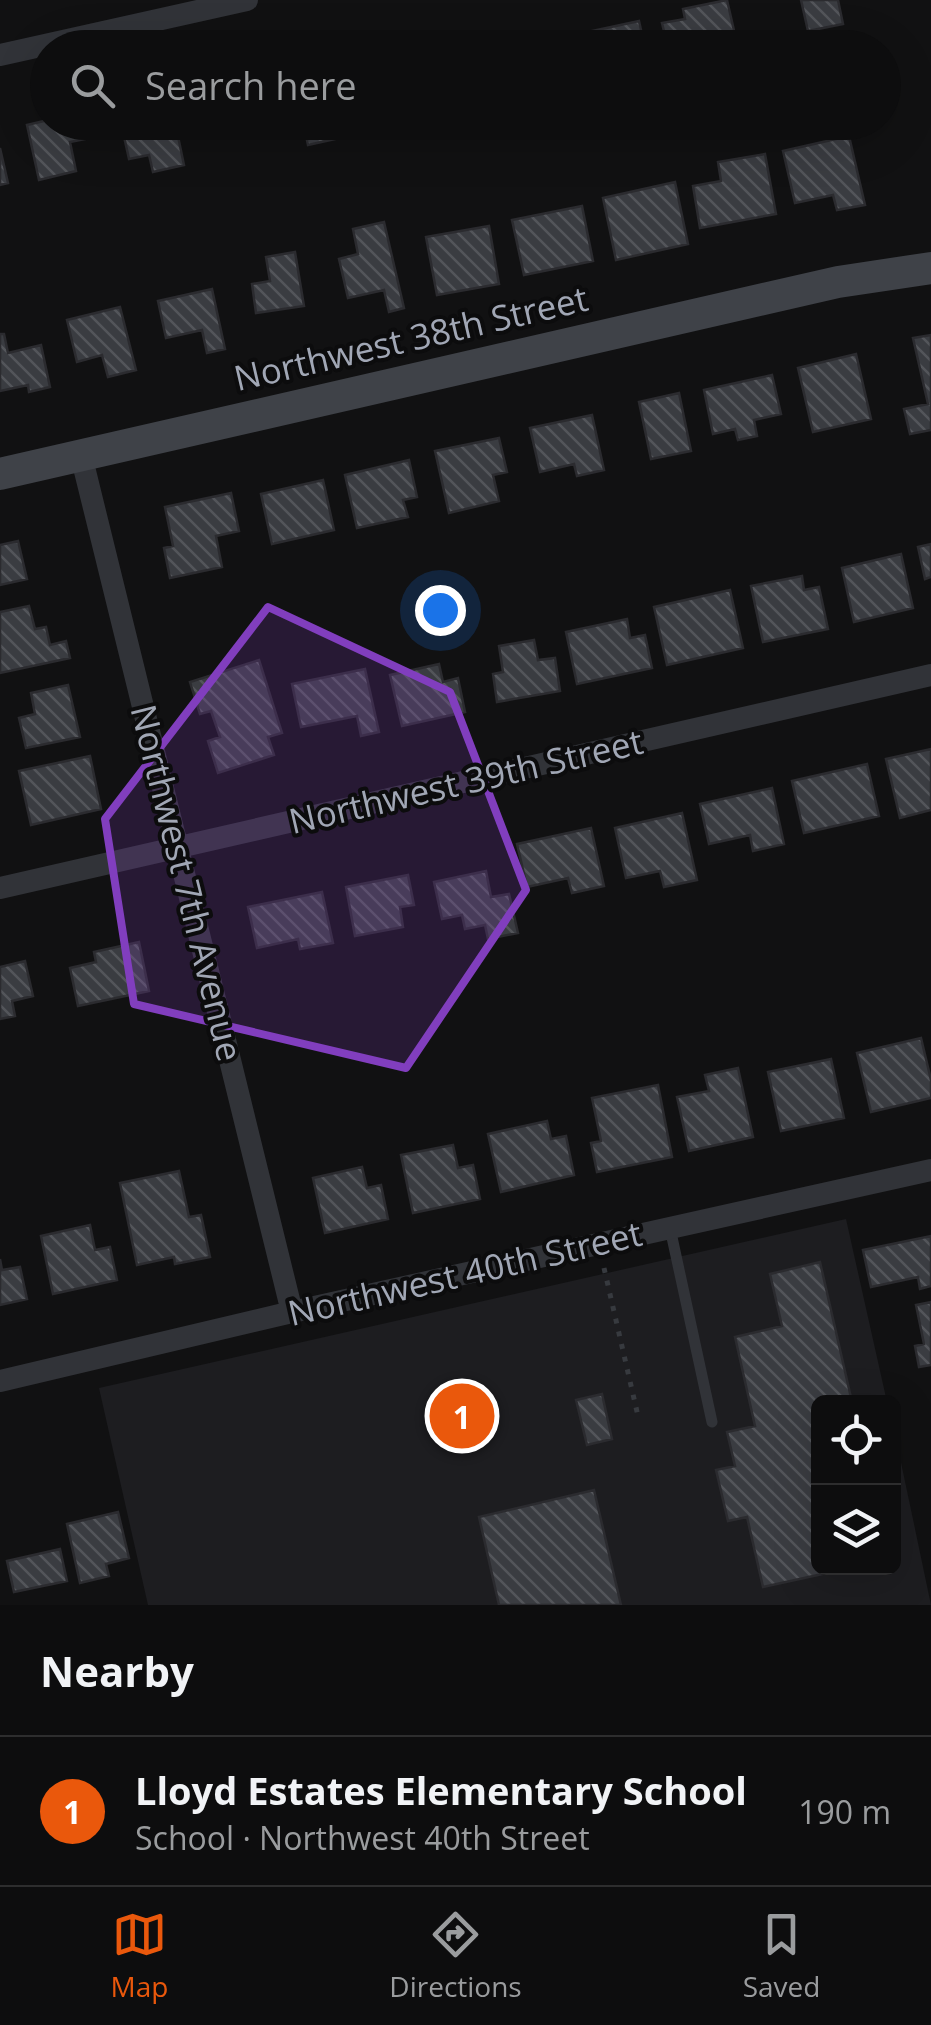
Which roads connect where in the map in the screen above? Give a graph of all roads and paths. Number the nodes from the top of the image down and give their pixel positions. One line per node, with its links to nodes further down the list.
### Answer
1 (247, 0): 2 (street)
2 (112, 30)
3 (30, 48): 4 (street)
4 (0, 55)
5 (931, 246): 7 (street, Northwest 38th Street)
6 (931, 268): 7 (street, Northwest 38th Street)
7 (838, 282): 8 (street, Northwest 38th Street)
8 (81, 455): 9 (street, Northwest 38th Street); 11 (street, Northwest 7th Avenue)
9 (0, 474)
10 (931, 675): 11 (street, Northwest 39th Street)
11 (178, 849): 12 (street, Northwest 39th Street); 16 (street, Northwest 7th Avenue)
12 (0, 888)
13 (931, 1170): 14 (street, Northwest 40th Street)
14 (670, 1228): 16 (street, Northwest 40th Street); 19 (lane)
15 (604, 1268): 18 (path)
16 (292, 1312): 17 (street, Northwest 40th Street)
17 (0, 1381)
18 (638, 1416)
19 (712, 1422)

